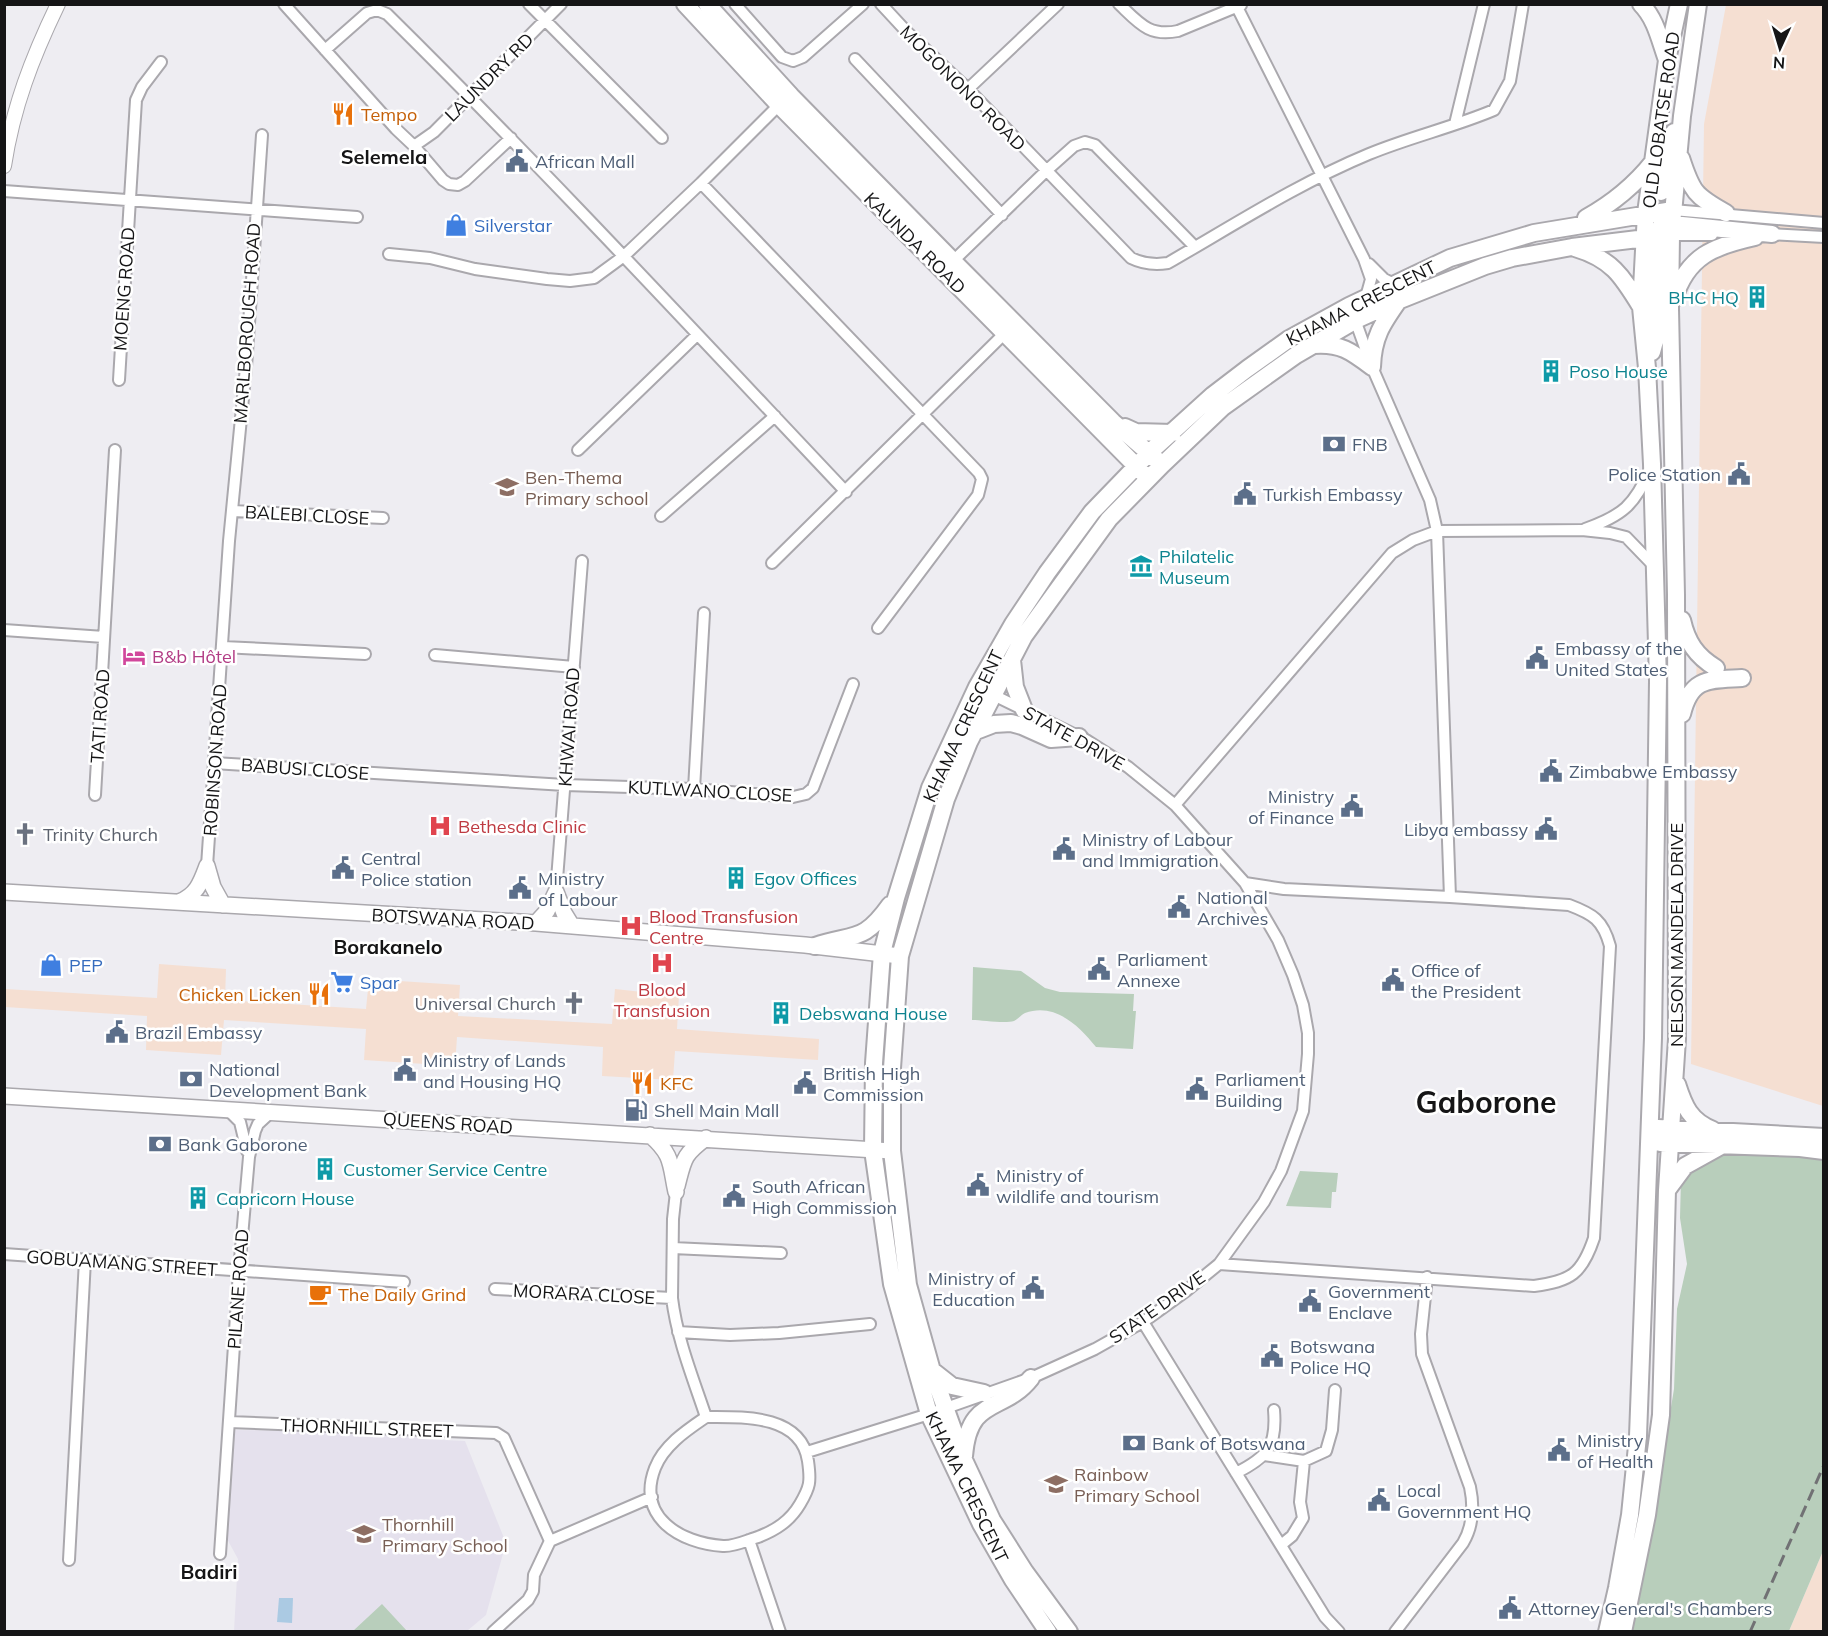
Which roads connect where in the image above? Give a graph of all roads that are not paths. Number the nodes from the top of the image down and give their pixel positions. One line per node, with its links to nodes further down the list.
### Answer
1 (58, 4): 33 (street)
2 (284, 4): 19 (street)
3 (529, 4): 18 (street)
4 (561, 4): 18 (street, LAUNDRY RD)
5 (685, 4): 25 (main road, KAUNDA ROAD)
6 (706, 4): 55 (main road, KAUNDA ROAD)
7 (735, 4): 8 (street)
8 (863, 4)
9 (881, 4): 23 (street, MOGONONO ROAD)
10 (1058, 4): 23 (street)
11 (1119, 4): 17 (street)
12 (1484, 4): 27 (street)
13 (1523, 4): 27 (street, MOGONONO ROAD)
14 (1641, 4): 21 (main road)
15 (1679, 4): 21 (main road, OLD LOBATSE ROAD)
16 (1698, 4): 26 (main road, OLD LOBATSE ROAD)
17 (1239, 6): 36 (street)
18 (545, 20): 24 (street, LAUNDRY RD); 30 (street)
19 (325, 50): 24 (street); 31 (street)
20 (855, 60): 42 (street)
21 (1667, 60): 34 (main road, OLD LOBATSE ROAD)
22 (161, 62): 39 (street, MOENG ROAD)
23 (968, 89): 35 (street, MOGONONO ROAD)
24 (470, 96): 29 (street); 31 (street, LAUNDRY RD)
25 (779, 105): 37 (street); 55 (main road, KAUNDA ROAD)
26 (1682, 116): 32 (main road, OLD LOBATSE ROAD); 46 (main road)
27 (1455, 124): 36 (street, MOGONONO ROAD)
28 (262, 135): 40 (street, MARLBOROUGH ROAD)
29 (511, 138): 31 (street); 53 (street)
30 (662, 138)
31 (414, 146)
32 (1680, 154): 41 (main road); 46 (main road, OLD LOBATSE ROAD)
33 (5, 158)
34 (1655, 160): 45 (main road); 46 (main road, OLD LOBATSE ROAD)
35 (1046, 171): 42 (street); 50 (street, MOGONONO ROAD); 50 (street)
36 (1323, 176): 50 (street, MOGONONO ROAD); 54 (street)
37 (701, 183): 53 (street); 67 (street)
38 (4, 191): 39 (street)
39 (130, 199): 40 (street); 66 (street, MOENG ROAD)
40 (256, 208): 43 (street); 79 (street, MARLBOROUGH ROAD)
41 (1726, 213): 44 (street); 46 (street)
42 (1002, 215): 55 (street)
43 (357, 217)
44 (1824, 223)
45 (1575, 224): 46 (main road, KHAMA CRESCENT); 48 (main road, KHAMA CRESCENT)
46 (1658, 224): 47 (main road); 48 (main road); 51 (main road, KHAMA CRESCENT); 58 (main road, NELSON MANDELA DRIVE); 59 (main road, NELSON MANDELA DRIVE); 65 (main road)
47 (1765, 235): 49 (street); 59 (main road)
48 (1521, 237): 56 (main road, KHAMA CRESCENT)
49 (1824, 237)
50 (1195, 247)
51 (1572, 247): 56 (main road, KHAMA CRESCENT); 58 (main road)
52 (389, 254): 53 (street)
53 (624, 256): 62 (street)
54 (1364, 259): 56 (street); 57 (street)
55 (948, 266): 61 (main road, KAUNDA ROAD)
56 (1397, 292): 57 (main road, KHAMA CRESCENT); 60 (main road, KHAMA CRESCENT); 64 (main road)
57 (1366, 297): 60 (main road, KHAMA CRESCENT)
58 (1641, 307): 65 (main road, NELSON MANDELA DRIVE)
59 (1670, 309): 88 (main road, NELSON MANDELA DRIVE)
60 (1352, 313): 63 (main road, KHAMA CRESCENT); 64 (street); 70 (main road, KHAMA CRESCENT)
61 (1010, 328): 67 (street); 69 (main road, KAUNDA ROAD); 71 (main road, KAUNDA ROAD)
62 (698, 335): 68 (street); 73 (street)
63 (1311, 345): 64 (main road); 76 (main road, KHAMA CRESCENT)
64 (1372, 367): 84 (street)
65 (1647, 368): 75 (main road, NELSON MANDELA DRIVE)
66 (119, 380)
67 (923, 414): 78 (street); 90 (street)
68 (775, 416): 78 (street); 81 (street)
69 (1113, 422): 70 (main road); 74 (main road, KAUNDA ROAD)
70 (1173, 433): 74 (main road, KHAMA CRESCENT)
71 (1111, 440): 77 (main road, KAUNDA ROAD); 80 (main road)
72 (115, 450): 92 (street, TATI ROAD)
73 (578, 450)
74 (1150, 452): 76 (main road, KAUNDA ROAD); 77 (main road, KHAMA CRESCENT)
75 (1652, 464): 83 (street); 87 (main road, NELSON MANDELA DRIVE)
76 (1162, 465): 77 (main road, KHAMA CRESCENT)
77 (1143, 472): 80 (main road, KHAMA CRESCENT); 96 (main road, KHAMA CRESCENT)
78 (846, 492): 86 (street)
79 (232, 511): 82 (street, BALEBI CLOSE); 93 (street, ROBINSON ROAD)
80 (1092, 512): 101 (main road, KHAMA CRESCENT)
81 (661, 516)
82 (383, 518)
83 (1582, 530): 84 (street); 87 (street)
84 (1437, 531): 111 (street); 116 (street)
85 (582, 561): 97 (street, KHWAI ROAD)
86 (772, 563)
87 (1654, 566): 130 (main road, NELSON MANDELA DRIVE)
88 (1676, 595): 98 (main road); 106 (main road, NELSON MANDELA DRIVE)
89 (704, 613): 109 (street)
90 (878, 628)
91 (4, 630): 92 (street)
92 (104, 637): 110 (street, TATI ROAD)
93 (223, 647): 94 (street); 107 (street, ROBINSON ROAD)
94 (365, 654)
95 (435, 655): 97 (street)
96 (1012, 659): 102 (main road, KHAMA CRESCENT); 103 (main road)
97 (574, 667): 108 (street, KHWAI ROAD)
98 (1716, 668)
99 (1742, 678): 106 (main road)
100 (853, 684): 109 (street, KUTLWANO CLOSE)
101 (977, 687): 102 (street, STATE DRIVE); 117 (main road, KHAMA CRESCENT)
102 (993, 695): 103 (street, STATE DRIVE); 104 (main road, KHAMA CRESCENT)
103 (1024, 710): 105 (street, STATE DRIVE)
104 (976, 730): 105 (main road); 124 (main road, KHAMA CRESCENT)
105 (1079, 737): 111 (street, STATE DRIVE)
106 (1677, 741): 125 (main road, NELSON MANDELA DRIVE)
107 (214, 764): 108 (street, BABUSI CLOSE); 112 (street, ROBINSON ROAD)
108 (565, 785): 109 (street, KUTLWANO CLOSE); 115 (street, KHWAI ROAD)
109 (694, 789)
110 (95, 795)
111 (1175, 805): 113 (street, STATE DRIVE)
112 (207, 866): 118 (main road); 119 (main road)
113 (1245, 883): 116 (street); 145 (street, STATE DRIVE)
114 (4, 892): 118 (main road, BOTSWANA ROAD)
115 (556, 892): 120 (main road); 121 (main road)
116 (1450, 897): 147 (street)
117 (896, 898): 122 (main road); 123 (main road, KHAMA CRESCENT)
118 (179, 902): 119 (main road, BOTSWANA ROAD)
119 (223, 905): 120 (main road, BOTSWANA ROAD)
120 (536, 923): 121 (main road, BOTSWANA ROAD)
121 (572, 926): 122 (main road, BOTSWANA ROAD)
122 (815, 946): 123 (main road, BOTSWANA ROAD)
123 (882, 953): 124 (main road, BOTSWANA ROAD); 135 (main road, KHAMA CRESCENT)
124 (900, 956): 136 (main road, KHAMA CRESCENT)
125 (1675, 1077): 131 (main road, NELSON MANDELA DRIVE); 134 (main road)
126 (4, 1096): 127 (main road, QUEENS ROAD)
127 (227, 1109): 128 (main road, QUEENS ROAD); 138 (street)
128 (271, 1112): 129 (main road, QUEENS ROAD); 138 (street)
129 (650, 1135): 133 (main road, QUEENS ROAD); 140 (main road)
130 (1648, 1135): 131 (main road); 179 (main road, NELSON MANDELA DRIVE)
131 (1670, 1136): 134 (main road); 139 (main road, NELSON MANDELA DRIVE)
132 (1824, 1137): 134 (main road)
133 (706, 1138): 135 (main road, QUEENS ROAD); 140 (main road)
134 (1719, 1138): 137 (main road); 139 (main road)
135 (873, 1150): 136 (main road, QUEENS ROAD); 159 (main road, KHAMA CRESCENT)
136 (892, 1151): 154 (main road, KHAMA CRESCENT)
137 (1824, 1151)
138 (249, 1157): 146 (street, PILANE ROAD)
139 (1667, 1190): 180 (main road, NELSON MANDELA DRIVE)
140 (676, 1192): 141 (street)
141 (673, 1248): 142 (street); 150 (street)
142 (781, 1253)
143 (4, 1254): 144 (street, GOBUAMANG STREET)
144 (84, 1260): 146 (street, GOBUAMANG STREET); 172 (street)
145 (1219, 1264): 147 (street); 151 (street, STATE DRIVE)
146 (239, 1271): 148 (street, GOBUAMANG STREET); 161 (street, PILANE ROAD)
147 (1427, 1277): 178 (street)
148 (404, 1282)
149 (495, 1289): 150 (street, MORARA CLOSE)
150 (672, 1298): 153 (street)
151 (1143, 1322): 155 (street, STATE DRIVE); 166 (street)
152 (870, 1324): 153 (street)
153 (678, 1332): 160 (street)
154 (932, 1371): 157 (main road); 159 (main road, KHAMA CRESCENT)
155 (1031, 1378): 157 (street, STATE DRIVE); 164 (main road)
156 (1335, 1390): 165 (street)
157 (984, 1393): 159 (street, STATE DRIVE)
158 (1274, 1410): 163 (street)
159 (937, 1411): 162 (street, STATE DRIVE); 164 (main road, KHAMA CRESCENT); 175 (main road, KHAMA CRESCENT)
160 (706, 1417): 162 (street); 167 (street)
161 (230, 1422): 169 (street, THORNHILL STREET); 171 (street, PILANE ROAD)
162 (807, 1452): 168 (street)
163 (1264, 1455): 165 (street); 166 (street)
164 (964, 1460): 176 (main road, KHAMA CRESCENT)
165 (1304, 1461): 170 (street)
166 (1236, 1473): 170 (street)
167 (652, 1497): 168 (street); 169 (street)
168 (749, 1540): 174 (street)
169 (550, 1541): 173 (street)
170 (1281, 1545): 177 (street)
171 (220, 1554)
172 (69, 1560)
173 (493, 1632)
174 (780, 1632)
175 (1048, 1632)
176 (1070, 1632)
177 (1339, 1632)
178 (1395, 1632)
179 (1606, 1632)
180 (1623, 1632)

